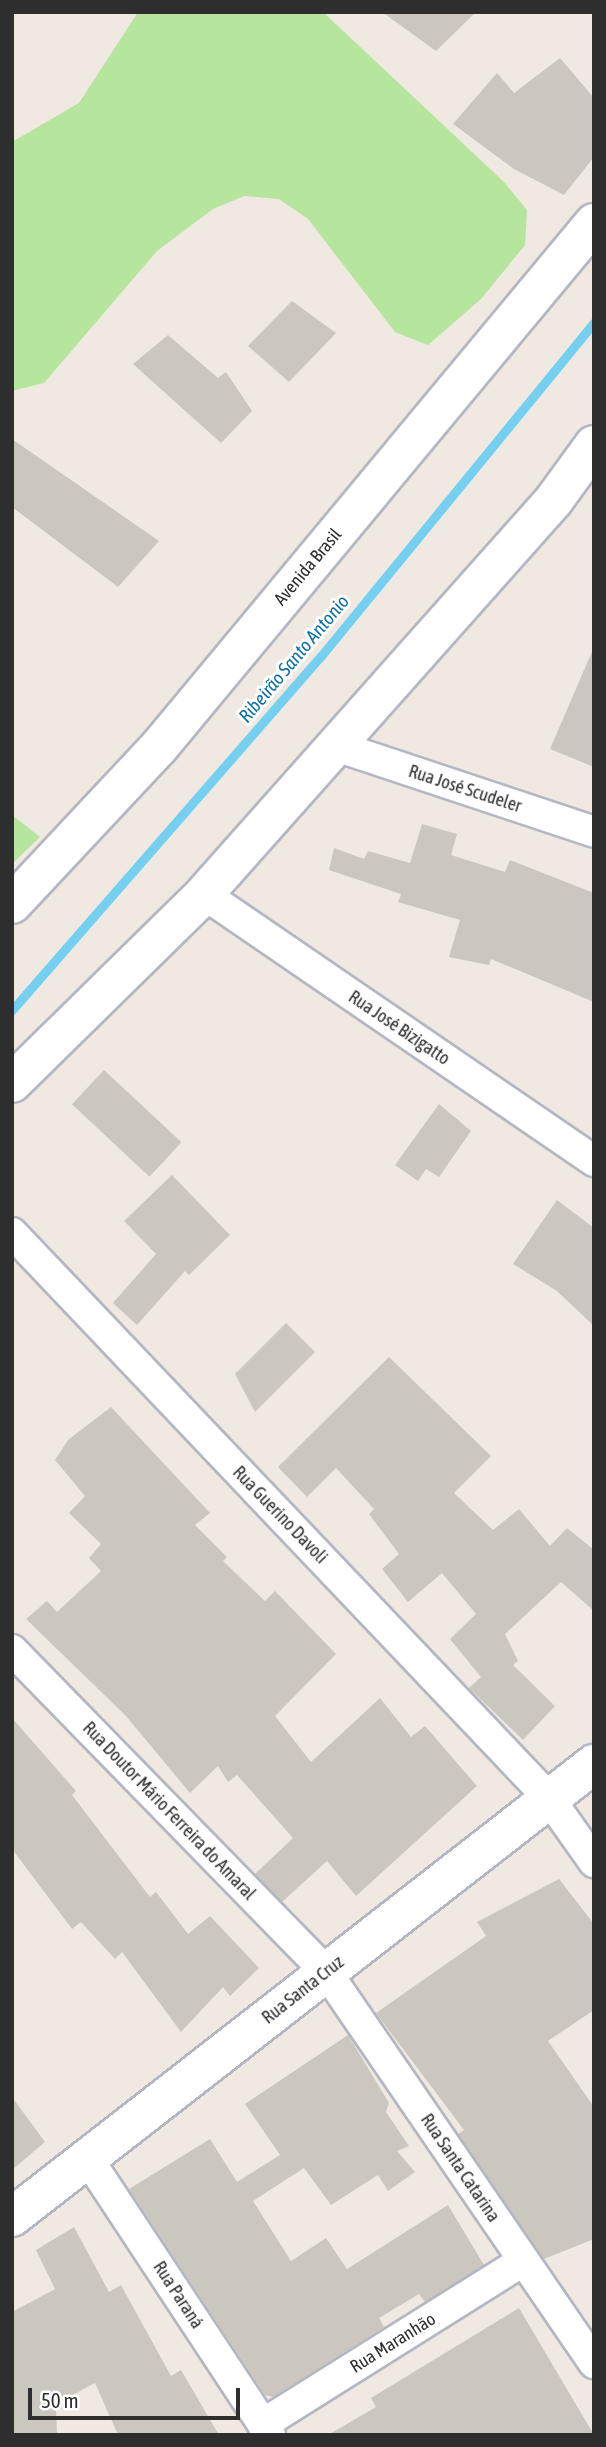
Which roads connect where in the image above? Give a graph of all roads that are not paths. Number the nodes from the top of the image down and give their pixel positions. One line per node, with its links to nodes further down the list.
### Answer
1 (594, 223): 8 (main road, Avenida Brasil)
2 (594, 445): 4 (main road)
3 (594, 495): 4 (main road)
4 (554, 500): 5 (main road)
5 (336, 746): 6 (street, Rua José Scudeler); 7 (main road)
6 (594, 832)
7 (204, 894): 9 (main road); 10 (street, Rua José Bizigatto)
8 (12, 904)
9 (12, 1083)
10 (594, 1161)
11 (12, 1233): 14 (street, Rua Guerino Davoli)
12 (12, 1650): 16 (street, Rua Doutor Mário Ferreira do Amaral)
13 (594, 1764): 14 (main road, Rua Santa Cruz)
14 (548, 1797): 15 (street, Rua Guerino Davoli); 16 (main road, Rua Santa Cruz)
15 (594, 1861)
16 (327, 1973): 17 (main road, Rua Santa Cruz); 19 (street, Rua Santa Catarina)
17 (86, 2156): 18 (main road, Rua Santa Cruz); 21 (street, Rua Paraná)
18 (12, 2217)
19 (523, 2261): 20 (street, Rua Santa Catarina); 21 (street, Rua Maranhão)
20 (594, 2363)
21 (266, 2430)

